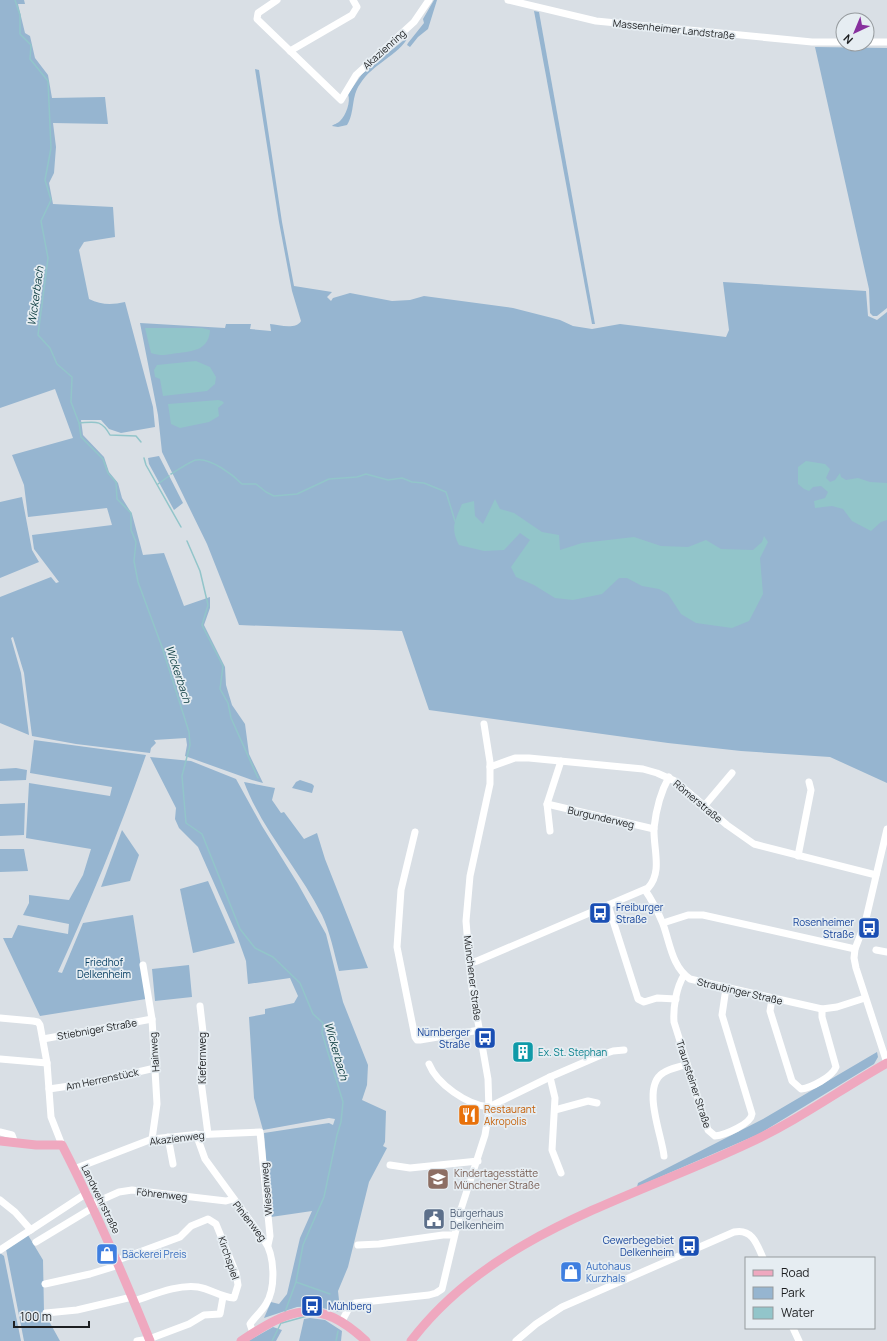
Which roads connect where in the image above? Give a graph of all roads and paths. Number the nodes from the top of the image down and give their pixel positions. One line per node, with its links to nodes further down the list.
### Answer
1 (277, 0): 8 (street)
2 (353, 0): 8 (street)
3 (429, 0): 8 (street, Akazienring)
4 (508, 0): 5 (street, Massenheimer Landstraße)
5 (835, 42)
6 (875, 42): 7 (street)
7 (887, 42)
8 (290, 51)
9 (484, 724): 11 (street, Münchener Straße)
10 (561, 761): 11 (street, Römerstraße); 13 (street, Römerstraße); 15 (street)
11 (490, 767): 29 (street, Münchener Straße)
12 (732, 773): 16 (street)
13 (669, 777): 16 (street, Römerstraße); 17 (street)
14 (809, 782): 21 (street)
15 (547, 804): 17 (street, Burgunderweg); 19 (street)
16 (705, 805): 21 (street, Römerstraße)
17 (654, 829): 23 (street)
18 (887, 829): 22 (street)
19 (550, 831)
20 (415, 832): 40 (street)
21 (798, 856): 22 (street, Römerstraße)
22 (876, 875): 26 (street)
23 (645, 890): 24 (street); 25 (street, Straubinger Straße)
24 (608, 905): 29 (street); 34 (street)
25 (663, 923): 26 (street); 31 (street, Straubinger Straße)
26 (855, 949): 33 (street)
27 (876, 950): 28 (street)
28 (887, 952)
29 (469, 963): 40 (street, Münchener Straße)
30 (143, 965): 39 (street, Hainweg)
31 (684, 975): 32 (street, Straubinger Straße); 34 (street, Traunsteiner Straße)
32 (726, 988): 35 (street, Straubinger Straße); 48 (street, Traunsteiner Straße)
33 (865, 998): 37 (street, Straubinger Straße); 43 (street)
34 (676, 999): 48 (street, Traunsteiner Straße)
35 (772, 999): 37 (street, Straubinger Straße); 37 (street)
36 (200, 1006): 58 (street, Kiefernweg)
37 (822, 1009)
38 (0, 1018): 41 (street, Landwehrstraße)
39 (152, 1019): 41 (street, Stiebniger Straße); 49 (street, Hainweg)
40 (480, 1030): 53 (street, Münchener Straße)
41 (43, 1039): 45 (street, Landwehrstraße)
42 (624, 1050): 50 (street)
43 (884, 1050): 46 (street)
44 (0, 1059): 45 (street)
45 (47, 1063): 51 (street, Landwehrstraße)
46 (887, 1063): 93 (main road)
47 (429, 1064): 53 (street)
48 (687, 1064): 64 (street)
49 (155, 1068): 51 (street, Am Herrenstück); 60 (street, Hainweg)
50 (550, 1077): 53 (street); 54 (street)
51 (49, 1089): 63 (street, Landwehrstraße)
52 (596, 1103): 54 (street)
53 (489, 1106): 65 (street, Münchener Straße)
54 (555, 1110): 69 (street)
55 (0, 1132): 62 (street)
56 (260, 1132): 58 (street, Akazienweg); 77 (street, Wiesenweg)
57 (196, 1134): 58 (street, Akazienweg); 59 (street, Akazienweg); 71 (street, Pinienweg)
58 (208, 1134)
59 (168, 1137): 60 (street, Akazienweg); 66 (street)
60 (152, 1139): 68 (street, Akazienweg)
61 (0, 1141): 62 (main road)
62 (15, 1143): 63 (main road)
63 (62, 1145): 68 (main road, Landwehrstraße)
64 (664, 1156)
65 (478, 1162): 67 (street); 75 (street, Münchener Straße)
66 (173, 1164)
67 (390, 1165)
68 (74, 1168): 70 (main road, Landwehrstraße)
69 (561, 1173)
70 (87, 1193): 73 (main road, Landwehrstraße); 74 (street)
71 (233, 1199): 73 (street, Föhrenweg); 77 (street, Pinienweg)
72 (0, 1200): 74 (street)
73 (93, 1206): 76 (street, Föhrenweg); 81 (main road, Landwehrstraße)
74 (31, 1230): 79 (street)
75 (454, 1235): 78 (street); 86 (street, Münchener Straße)
76 (36, 1242)
77 (268, 1245): 88 (street, Pinienweg)
78 (358, 1245)
79 (0, 1250)
80 (762, 1257): 94 (street)
81 (118, 1263): 82 (street); 83 (street, Kirchspiel); 84 (main road, Landwehrstraße)
82 (45, 1284)
83 (223, 1297): 84 (street); 89 (street)
84 (133, 1299): 85 (street); 89 (main road, Landwehrstraße)
85 (46, 1313)
86 (342, 1321): 88 (main road); 92 (main road)
87 (793, 1329): 95 (street)
88 (253, 1333): 91 (main road)
89 (149, 1340): 90 (street)
90 (136, 1341)
91 (241, 1341)
92 (366, 1341)
93 (411, 1341)
94 (516, 1341)
95 (799, 1341)

